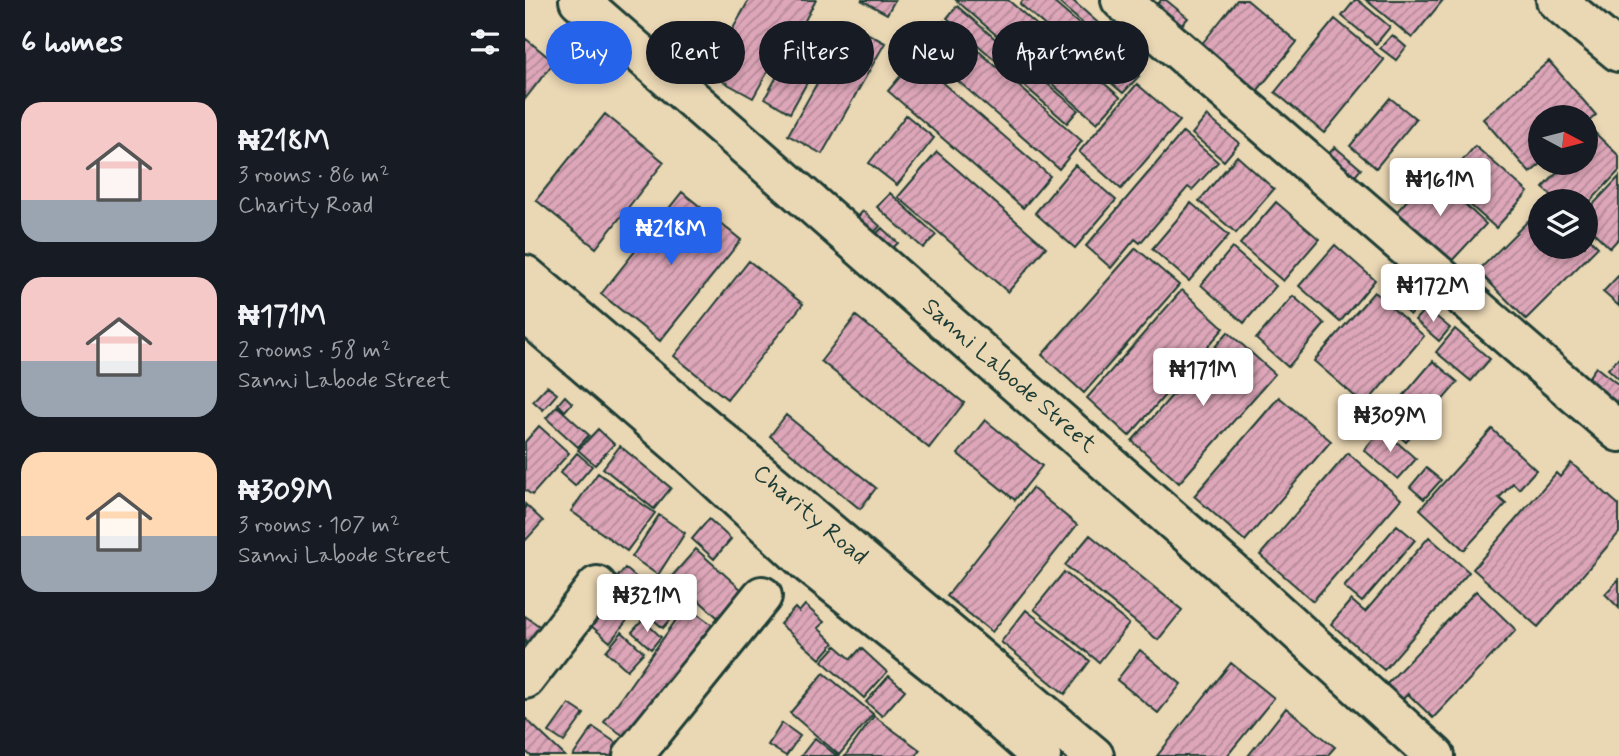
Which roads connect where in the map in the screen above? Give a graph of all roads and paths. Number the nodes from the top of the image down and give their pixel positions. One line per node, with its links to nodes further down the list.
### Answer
1 (579, 0): 14 (street, Sanni Labode Street)
2 (1121, 0): 7 (street)
3 (1556, 0): 4 (street)
4 (1619, 52)
5 (525, 275): 13 (street, Charity Road)
6 (525, 312): 12 (street, Charity Road)
7 (1619, 432)
8 (597, 586): 10 (street)
9 (762, 596): 11 (street)
10 (525, 679)
11 (633, 756)
12 (1041, 756)
13 (1094, 756)
14 (1435, 756)

